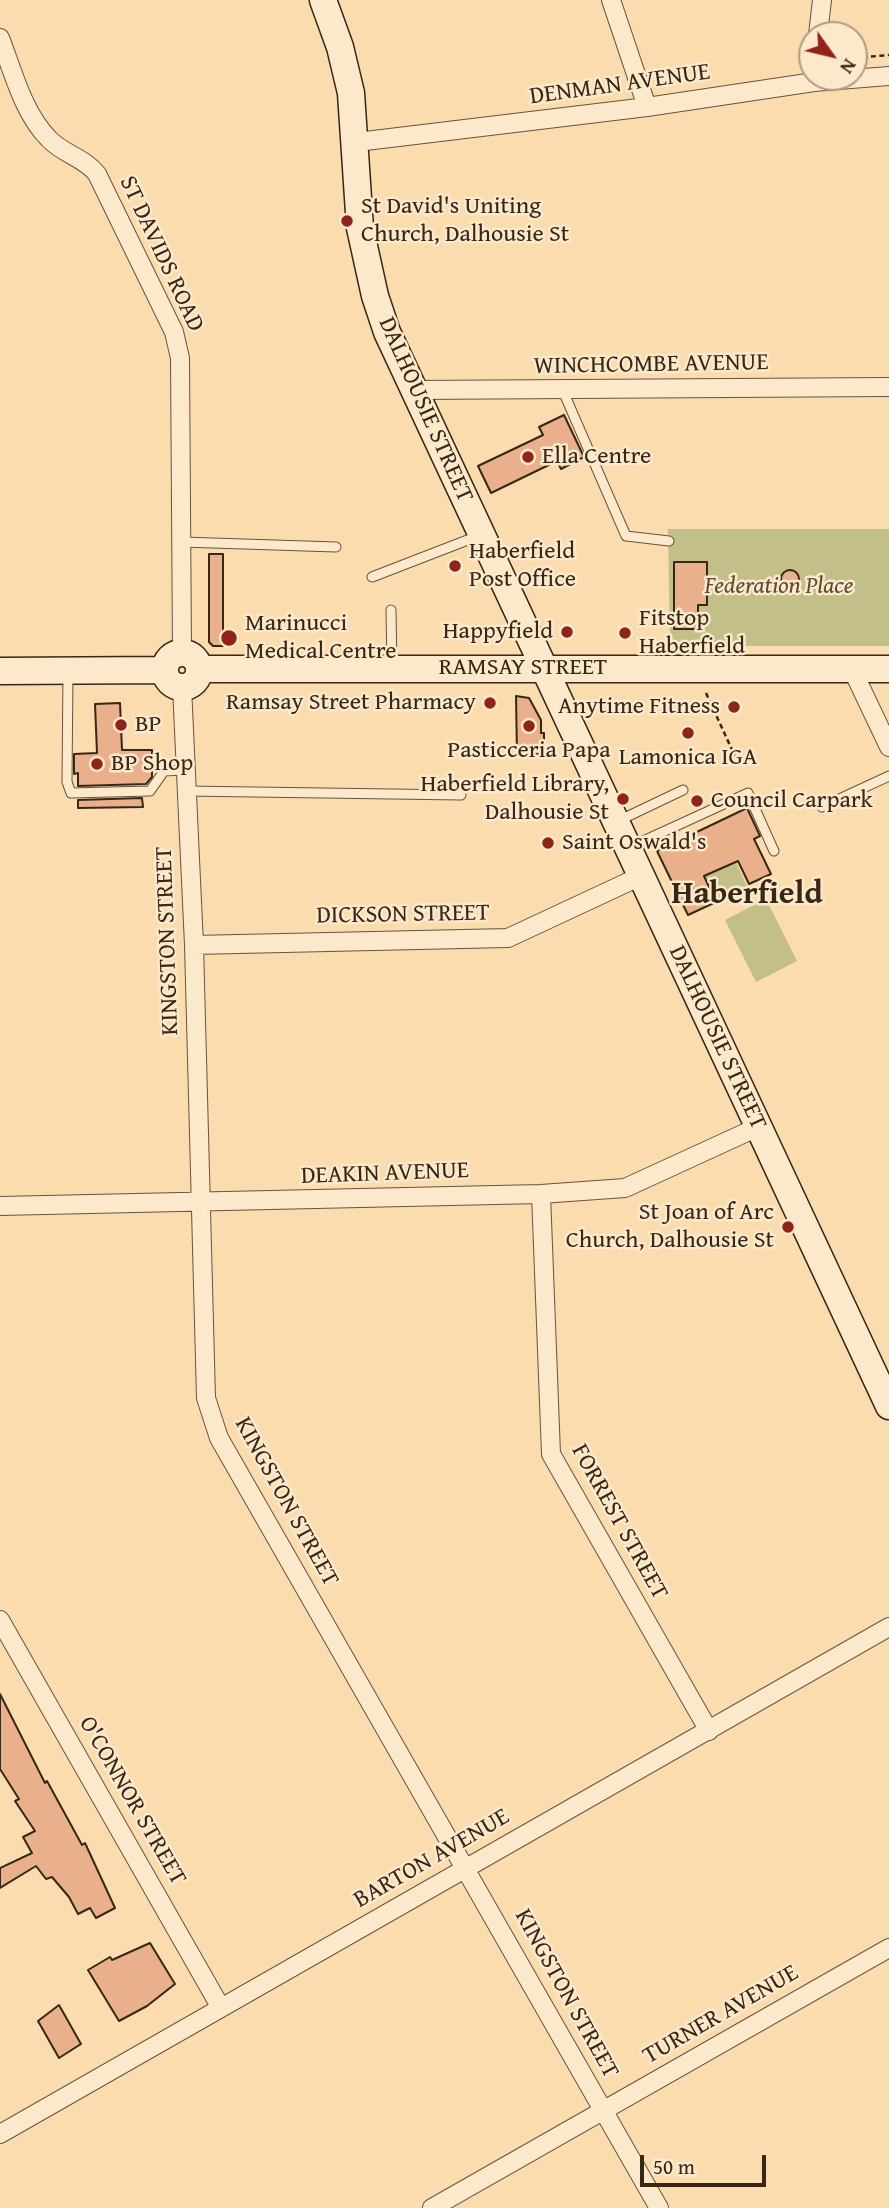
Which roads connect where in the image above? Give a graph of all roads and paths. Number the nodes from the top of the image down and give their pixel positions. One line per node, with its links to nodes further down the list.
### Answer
1 (323, 0): 12 (street, DALHOUSIE STREET)
2 (611, 0): 11 (street)
3 (822, 0): 4 (street)
4 (820, 21)
5 (0, 38): 18 (street, ST DAVIDS ROAD)
6 (889, 55): 7 (path)
7 (868, 57)
8 (889, 76): 9 (street, DENMAN AVENUE)
9 (868, 77)
10 (798, 82): 11 (street, DENMAN AVENUE)
11 (647, 107): 12 (street, DENMAN AVENUE)
12 (357, 142): 14 (street, DALHOUSIE STREET)
13 (889, 387): 15 (street, WINCHCOMBE AVENUE)
14 (413, 390): 15 (street, WINCHCOMBE AVENUE); 16 (street, DALHOUSIE STREET)
15 (563, 391): 17 (lane)
16 (481, 535): 20 (lane); 22 (street, DALHOUSIE STREET)
17 (668, 541)
18 (182, 542): 19 (lane); 27 (street, ST DAVIDS ROAD)
19 (337, 547)
20 (372, 577)
21 (391, 610): 23 (lane)
22 (543, 668): 23 (street, RAMSAY STREET); 24 (street, RAMSAY STREET); 38 (street, DALHOUSIE STREET)
23 (392, 669): 27 (street, RAMSAY STREET)
24 (852, 669): 25 (street, RAMSAY STREET); 30 (street)
25 (889, 669)
26 (68, 670): 27 (street, RAMSAY STREET); 28 (street, RAMSAY STREET); 32 (lane)
27 (182, 670): 32 (street, KINGSTON STREET)
28 (0, 671)
29 (706, 693): 31 (path)
30 (889, 747)
31 (739, 765)
32 (185, 770): 35 (street, KINGSTON STREET)
33 (889, 776): 37 (lane)
34 (683, 790): 38 (lane)
35 (186, 791): 36 (lane); 42 (street, KINGSTON STREET)
36 (461, 795)
37 (822, 807)
38 (617, 821): 39 (street, DALHOUSIE STREET)
39 (629, 848): 40 (lane); 41 (street, DALHOUSIE STREET)
40 (774, 851)
41 (640, 876): 42 (street, DICKSON STREET); 43 (street, DALHOUSIE STREET)
42 (194, 944): 45 (street, KINGSTON STREET)
43 (758, 1127): 44 (street, DEAKIN AVENUE); 47 (street, DALHOUSIE STREET)
44 (541, 1194): 45 (street, DEAKIN AVENUE); 50 (street, FORREST STREET)
45 (200, 1203): 46 (street, DEAKIN AVENUE); 51 (street, KINGSTON STREET)
46 (0, 1206)
47 (889, 1406)
48 (0, 1620): 53 (street, O'CONNOR STREET)
49 (889, 1627): 50 (street, BARTON AVENUE)
50 (709, 1731): 51 (street, BARTON AVENUE)
51 (466, 1867): 53 (street, BARTON AVENUE); 54 (street, KINGSTON STREET)
52 (889, 1948): 54 (street, TURNER AVENUE)
53 (221, 2008): 55 (street, BARTON AVENUE)
54 (603, 2110): 56 (street, TURNER AVENUE); 57 (street, KINGSTON STREET)
55 (0, 2133)
56 (432, 2208)
57 (659, 2208)

